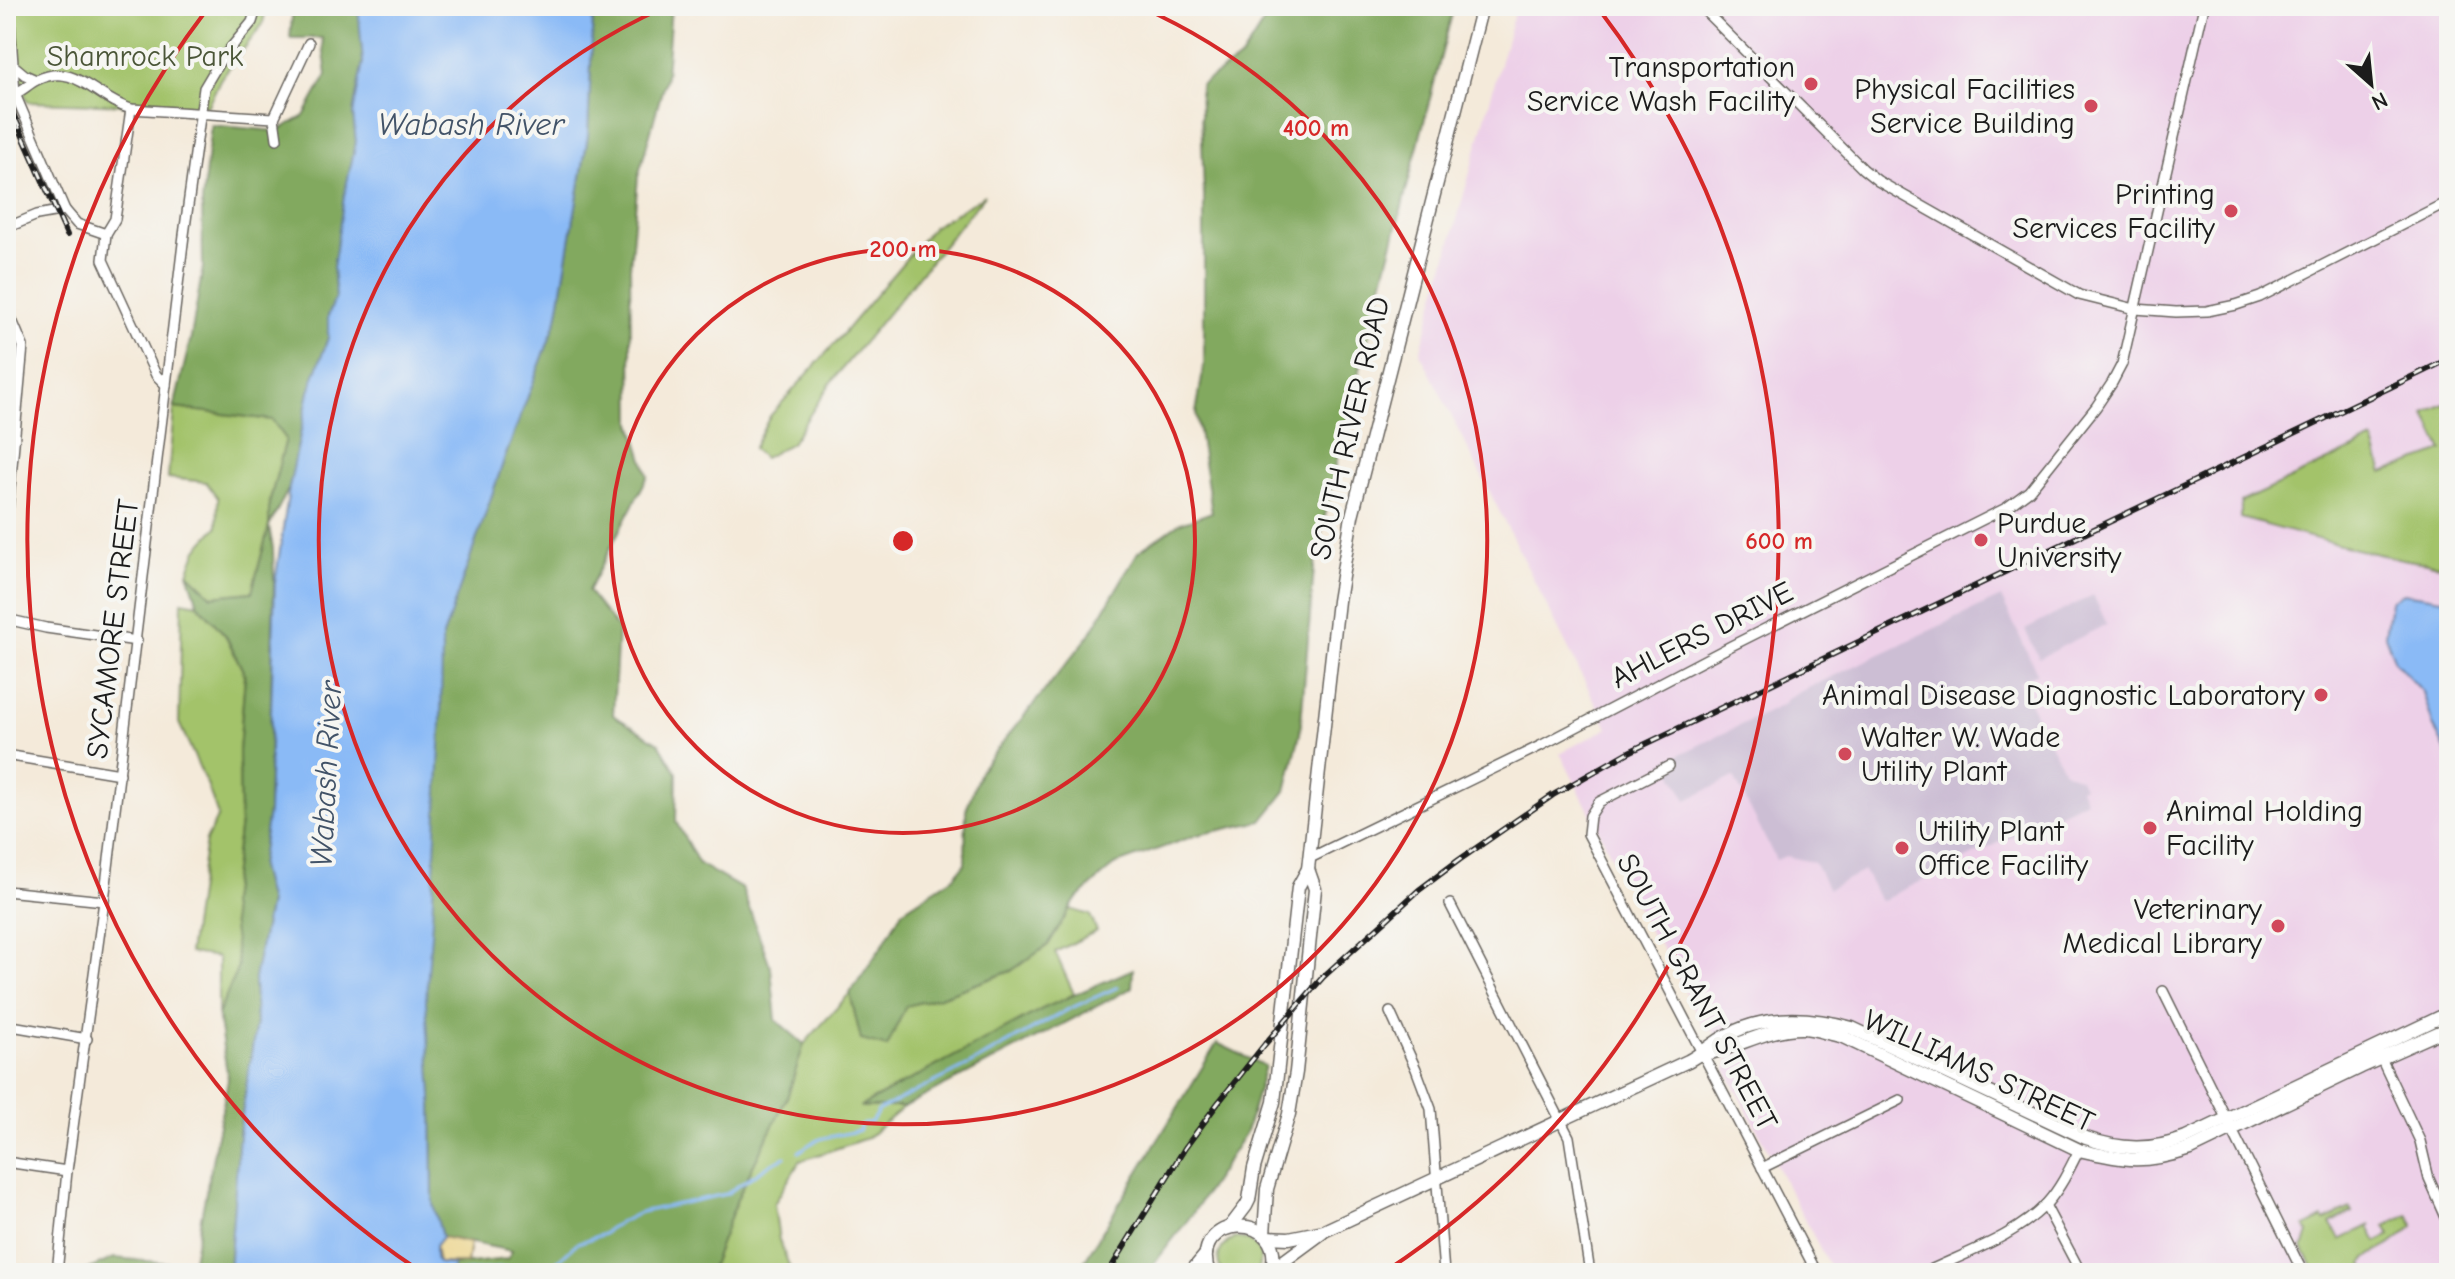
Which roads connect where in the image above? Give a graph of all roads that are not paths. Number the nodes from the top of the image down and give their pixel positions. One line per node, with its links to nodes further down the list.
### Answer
1 (9, 6): 7 (street)
2 (257, 6): 11 (street, SYCAMORE STREET)
3 (1482, 6): 28 (main road, SOUTH RIVER ROAD)
4 (1700, 6): 19 (street)
5 (2204, 6): 19 (street, AHLERS DRIVE)
6 (309, 43): 12 (street)
7 (13, 65): 8 (street); 9 (street)
8 (36, 80): 9 (street); 10 (street)
9 (15, 94): 15 (street)
10 (131, 109): 11 (street); 17 (street)
11 (201, 113): 12 (street); 20 (street, SYCAMORE STREET)
12 (274, 118): 13 (street)
13 (277, 139)
14 (2449, 201): 19 (street)
15 (65, 210): 16 (street); 17 (street)
16 (6, 228)
17 (106, 234): 20 (street)
18 (6, 306): 21 (street)
19 (2135, 309): 28 (street, AHLERS DRIVE)
20 (166, 385): 24 (street, SYCAMORE STREET)
21 (9, 486): 22 (street)
22 (6, 531)
23 (6, 619): 24 (street)
24 (137, 641): 27 (street, SYCAMORE STREET)
25 (6, 755): 27 (street)
26 (1669, 766): 39 (street, SOUTH GRANT STREET)
27 (120, 774): 30 (street, SYCAMORE STREET)
28 (1309, 863): 50 (main road, SOUTH RIVER ROAD); 52 (main road, SOUTH RIVER ROAD)
29 (6, 891): 30 (street)
30 (104, 901): 37 (street, SYCAMORE STREET)
31 (1450, 904): 41 (street)
32 (2163, 991): 42 (street)
33 (1390, 1012): 47 (street)
34 (2449, 1013): 38 (main road)
35 (6, 1025): 37 (street)
36 (2449, 1028): 38 (main road)
37 (87, 1039): 46 (street, SYCAMORE STREET)
38 (2378, 1053): 42 (main road); 49 (street)
39 (1703, 1054): 41 (main road, WILLIAMS STREET); 42 (main road, WILLIAMS STREET); 43 (main road, WILLIAMS STREET); 45 (street, SOUTH GRANT STREET)
40 (1900, 1100): 45 (street)
41 (1561, 1120): 47 (main road, WILLIAMS STREET); 59 (street)
42 (2229, 1124): 43 (main road, WILLIAMS STREET); 63 (street)
43 (2079, 1150): 48 (street)
44 (6, 1162): 46 (street)
45 (1762, 1168): 60 (street, SOUTH GRANT STREET)
46 (67, 1171): 55 (street, SYCAMORE STREET)
47 (1437, 1178): 51 (main road, WILLIAMS STREET); 58 (street)
48 (2045, 1205): 61 (street); 62 (street)
49 (2449, 1224)
50 (1230, 1227): 52 (main road, WILLIAMS STREET); 53 (main road, SOUTH RIVER ROAD)
51 (1324, 1231): 52 (main road, WILLIAMS STREET); 54 (main road, WILLIAMS STREET)
52 (1265, 1236): 54 (main road, SOUTH RIVER ROAD)
53 (1206, 1254): 56 (main road, SOUTH RIVER ROAD); 57 (main road)
54 (1272, 1271)
55 (57, 1273)
56 (1190, 1273)
57 (1209, 1273)
58 (1444, 1273)
59 (1590, 1273)
60 (1817, 1273)
61 (1924, 1273)
62 (2081, 1273)
63 (2303, 1273)

